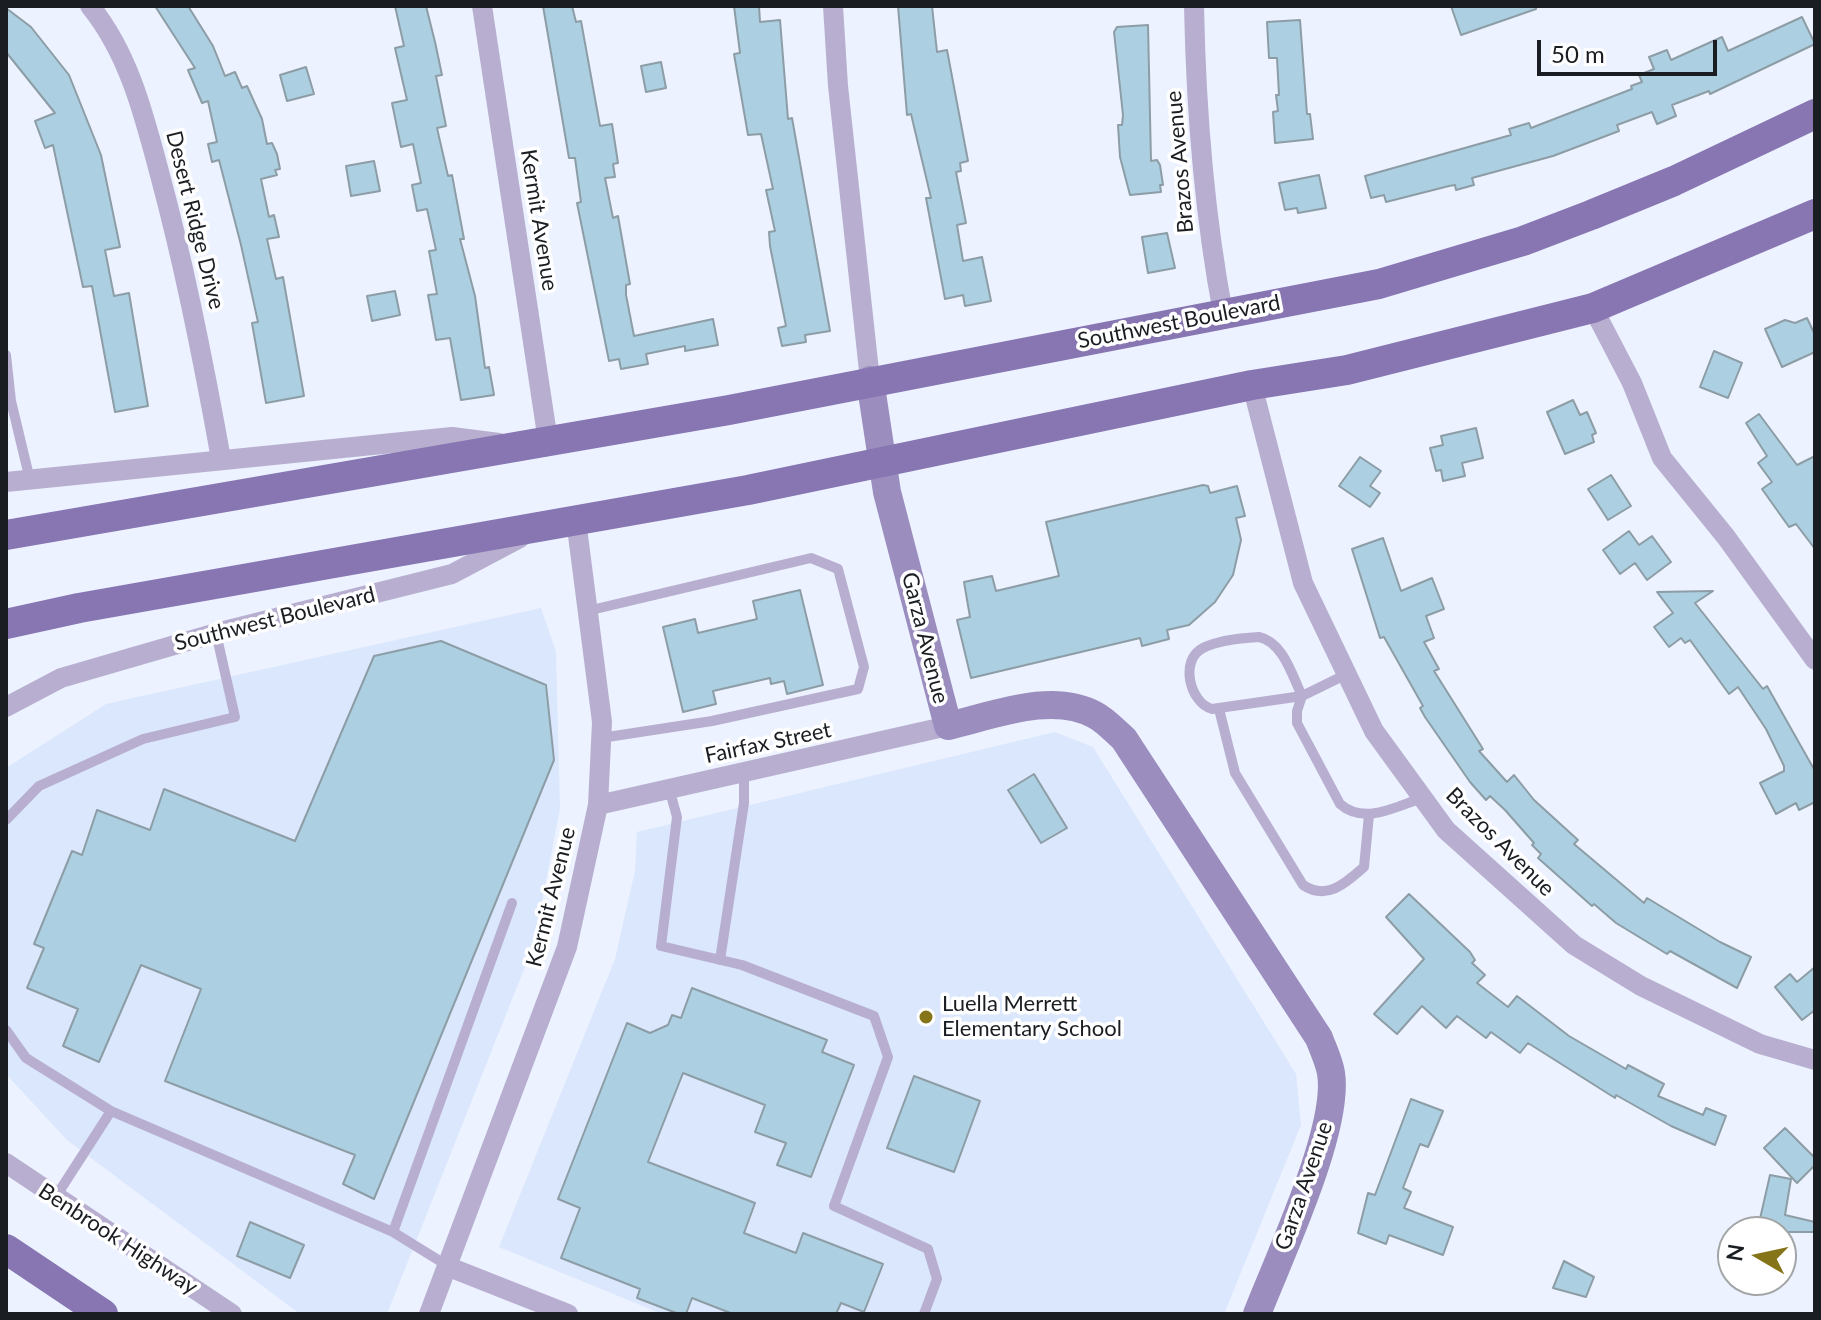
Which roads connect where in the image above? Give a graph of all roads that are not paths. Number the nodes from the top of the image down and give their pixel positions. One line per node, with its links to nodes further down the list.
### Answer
1 (90, 6): 15 (street, Desert Ridge Drive)
2 (482, 6): 13 (street, Kermit Avenue)
3 (833, 6): 10 (street, Garza Avenue)
4 (1194, 6): 8 (street, Brazos Avenue)
5 (1815, 114): 8 (main road, Southwest Boulevard)
6 (1815, 214): 7 (main road, Southwest Boulevard)
7 (1593, 308): 11 (main road, Southwest Boulevard); 25 (street)
8 (1223, 313): 10 (main road, Southwest Boulevard)
9 (6, 355): 12 (lane)
10 (870, 380): 13 (main road, Southwest Boulevard); 16 (street, Garza Avenue)
11 (1252, 385): 16 (main road, Southwest Boulevard); 26 (street, Brazos Avenue)
12 (9, 401): 17 (lane)
13 (548, 441): 14 (main road, Southwest Boulevard)
14 (518, 446): 15 (street, Southwest Boulevard); 21 (main road, Southwest Boulevard)
15 (221, 459): 17 (street, Southwest Boulevard)
16 (883, 460): 19 (main road, Southwest Boulevard); 30 (street, Garza Avenue)
17 (30, 480): 18 (street, Southwest Boulevard)
18 (6, 482)
19 (576, 520): 20 (main road, Southwest Boulevard); 22 (street, Kermit Avenue)
20 (541, 526): 23 (main road, Southwest Boulevard); 24 (street, Southwest Boulevard)
21 (6, 535)
22 (587, 611): 31 (street, Kermit Avenue); 31 (lane)
23 (6, 624)
24 (216, 633): 28 (street, Southwest Boulevard); 37 (lane)
25 (1815, 660)
26 (1347, 674): 27 (lane); 34 (street, Brazos Avenue)
27 (1302, 696): 29 (lane); 29 (lane); 36 (lane)
28 (6, 707)
29 (1219, 709): 36 (lane)
30 (948, 726): 32 (street, Fairfax Street); 53 (street, Garza Avenue)
31 (601, 738): 35 (street, Kermit Avenue)
32 (744, 775): 33 (street, Fairfax Street); 39 (lane)
33 (669, 788): 35 (street, Fairfax Street); 39 (lane)
34 (1422, 798): 36 (lane); 41 (street, Brazos Avenue)
35 (598, 805): 47 (street, Kermit Avenue)
36 (1369, 815)
37 (6, 820)
38 (512, 903): 45 (lane)
39 (720, 960): 52 (lane)
40 (6, 1030): 42 (lane)
41 (1815, 1060)
42 (111, 1111): 44 (lane); 45 (lane)
43 (6, 1163): 44 (street, Benbrook Highway)
44 (55, 1198): 49 (street, Benbrook Highway)
45 (393, 1232): 47 (lane)
46 (6, 1249): 48 (main road)
47 (449, 1267): 50 (street, Kermit Avenue); 51 (street)
48 (103, 1314)
49 (232, 1314)
50 (429, 1314)
51 (568, 1314)
52 (924, 1314)
53 (1257, 1314)

